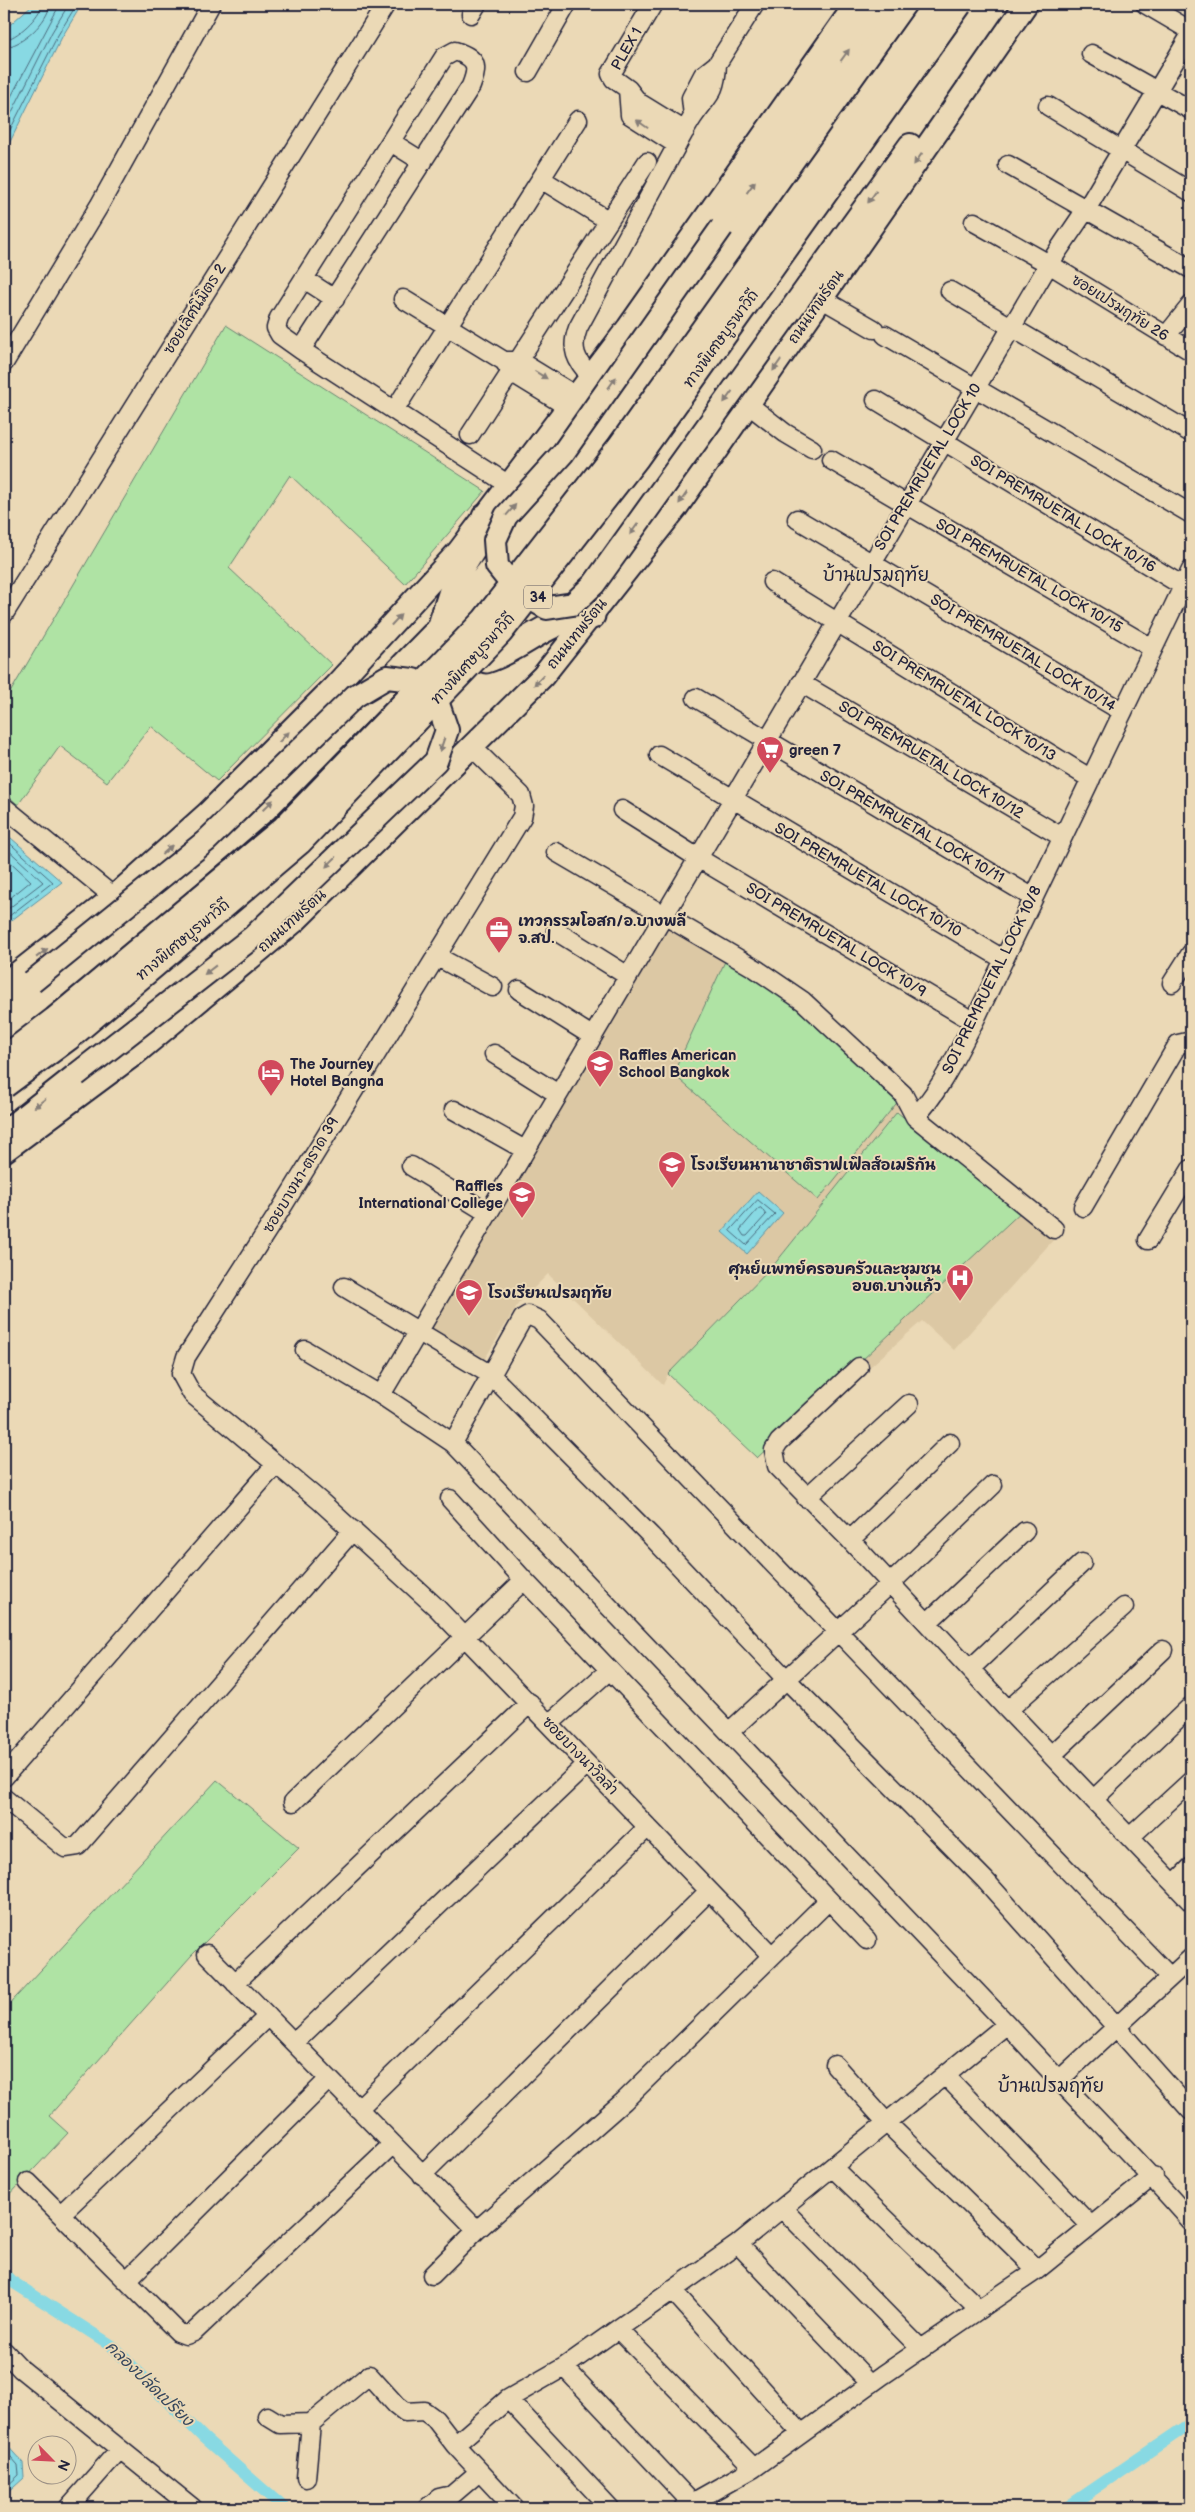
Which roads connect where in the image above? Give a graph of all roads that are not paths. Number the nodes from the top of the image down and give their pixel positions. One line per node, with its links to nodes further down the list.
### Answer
1 (211, 4): 47 (street)
2 (386, 4): 69 (street, ซอยเลิศนิมิตร 2)
3 (567, 4): 18 (street)
4 (653, 4): 23 (street, PLEX 1)
5 (755, 4): 23 (street)
6 (856, 4): 49 (main road)
7 (882, 4): 38 (main road, one-way to 7, bridge)
8 (907, 4): 72 (highway)
9 (921, 4): 103 (highway, bridge)
10 (936, 4): 106 (highway, ทางพิเศษบูรพาวิถี, bridge)
11 (959, 4): 107 (highway, ทางพิเศษบูรพาวิถี, bridge)
12 (968, 4): 74 (highway, 34)
13 (1015, 4): 38 (main road, one-way to 38)
14 (1026, 4): 38 (main road, ถนนเทพรัตน, one-way to 38)
15 (1145, 4): 16 (street)
16 (1191, 32): 19 (street, SOI PREMRUETAL LOCK 10)
17 (1091, 54): 19 (street)
18 (528, 72)
19 (1157, 90): 21 (street); 25 (street, SOI PREMRUETAL LOCK 10)
20 (1048, 106): 25 (street)
21 (1191, 110)
22 (578, 120): 29 (street)
23 (685, 131): 49 (street)
24 (390, 142): 26 (street); 26 (street); 36 (street)
25 (1121, 150): 30 (street); 31 (street, SOI PREMRUETAL LOCK 10)
26 (423, 162): 39 (street)
27 (647, 162): 32 (street)
28 (1008, 165): 31 (street)
29 (541, 179): 32 (street); 42 (street)
30 (1191, 192)
31 (1086, 208): 34 (street, SOI PREMRUETAL LOCK 10); 35 (street)
32 (609, 221): 48 (street)
33 (974, 222): 34 (street, ซอยเปรมฤทัย 26)
34 (1049, 264): 43 (street, SOI PREMRUETAL LOCK 10); 44 (street, ซอยเปรมฤทัย 26)
35 (1191, 269)
36 (304, 279): 39 (street); 45 (street)
37 (950, 290): 43 (street)
38 (815, 292): 50 (street); 54 (main road, ถนนเทพรัตน, one-way to 54)
39 (335, 299): 45 (street)
40 (403, 299): 42 (street)
41 (1191, 305): 44 (street)
42 (447, 327): 48 (street); 51 (street)
43 (1011, 328): 50 (street, SOI PREMRUETAL LOCK 10); 55 (street)
44 (1166, 336): 46 (street, ซอยเปรมฤทัย 26)
45 (301, 350): 60 (street)
46 (1191, 351)
47 (4, 363)
48 (512, 364): 53 (street); 56 (street)
49 (591, 376): 53 (main road)
50 (976, 386): 57 (street, SOI PREMRUETAL LOCK 10); 62 (street)
51 (400, 400)
52 (876, 400): 57 (street, SOI PREMRUETAL LOCK 10/16)
53 (572, 402): 60 (main road)
54 (749, 405): 58 (street); 70 (main road, ถนนเทพรัตน, one-way to 70)
55 (1191, 433)
56 (470, 435)
57 (944, 443): 61 (street, SOI PREMRUETAL LOCK 10); 68 (street, SOI PREMRUETAL LOCK 10/16)
58 (812, 449)
59 (831, 460): 61 (street, SOI PREMRUETAL LOCK 10/15)
60 (509, 485): 63 (main road)
61 (907, 503): 65 (street, SOI PREMRUETAL LOCK 10); 73 (street, SOI PREMRUETAL LOCK 10/15)
62 (1191, 514)
63 (485, 517): 72 (highway); 88 (main road, one-way to 63)
64 (797, 519): 65 (street, SOI PREMRUETAL LOCK 10/14)
65 (871, 563): 71 (street, SOI PREMRUETAL LOCK 10); 77 (street, SOI PREMRUETAL LOCK 10/14)
66 (1191, 570): 68 (street, SOI PREMRUETAL LOCK 10/8)
67 (772, 582): 71 (street, SOI PREMRUETAL LOCK 10/13)
68 (1183, 586): 73 (street, SOI PREMRUETAL LOCK 10/8)
69 (4, 614)
70 (592, 616): 74 (highway); 79 (main road, ถนนเทพรัตน, one-way to 79)
71 (837, 622): 75 (street, SOI PREMRUETAL LOCK 10); 81 (street, SOI PREMRUETAL LOCK 10/13)
72 (439, 629): 101 (highway, one-way to 72)
73 (1152, 648): 77 (street, SOI PREMRUETAL LOCK 10/8)
74 (486, 660): 109 (highway, 34)
75 (801, 683): 78 (street, SOI PREMRUETAL LOCK 10); 85 (street, SOI PREMRUETAL LOCK 10/12)
76 (696, 698): 78 (street, SOI PREMRUETAL LOCK 10/11)
77 (1123, 712): 81 (street, SOI PREMRUETAL LOCK 10/8)
78 (766, 741): 82 (street, SOI PREMRUETAL LOCK 10); 89 (street, SOI PREMRUETAL LOCK 10/11)
79 (472, 746): 93 (street, ซอยบางนา-ตราด 39); 114 (main road, ถนนเทพรัตน)
80 (659, 756): 82 (street, SOI PREMRUETAL LOCK 10/10)
81 (1091, 779): 85 (street, SOI PREMRUETAL LOCK 10/8)
82 (732, 800): 87 (street, SOI PREMRUETAL LOCK 10); 94 (street, SOI PREMRUETAL LOCK 10/10)
83 (4, 807): 88 (street)
84 (622, 810): 87 (street, SOI PREMRUETAL LOCK 10/9)
85 (1062, 837): 89 (street, SOI PREMRUETAL LOCK 10/8)
86 (556, 852): 90 (street)
87 (698, 858): 90 (street, SOI PREMRUETAL LOCK 10); 100 (street, SOI PREMRUETAL LOCK 10/9)
88 (114, 897): 97 (main road, one-way to 88)
89 (1032, 897): 94 (street, SOI PREMRUETAL LOCK 10/8)
90 (663, 916): 95 (street, SOI PREMRUETAL LOCK 10); 111 (street)
91 (556, 931): 95 (street)
92 (1191, 953): 96 (street)
93 (436, 956): 98 (street); 130 (street, ซอยบางนา-ตราด 39)
94 (1004, 959): 100 (street, SOI PREMRUETAL LOCK 10/8)
95 (628, 976): 102 (street, SOI PREMRUETAL LOCK 10)
96 (1172, 983)
97 (5, 986): 112 (main road, one-way to 112, bridge)
98 (493, 987)
99 (519, 990): 102 (street)
100 (974, 1022): 111 (street, SOI PREMRUETAL LOCK 10/8)
101 (4, 1029)
102 (592, 1036): 108 (street, SOI PREMRUETAL LOCK 10)
103 (4, 1044)
104 (1191, 1044): 117 (street)
105 (494, 1054): 108 (street)
106 (4, 1059)
107 (4, 1085)
108 (558, 1094): 113 (street, SOI PREMRUETAL LOCK 10)
109 (4, 1097)
110 (454, 1110): 113 (street)
111 (915, 1117): 119 (street)
112 (4, 1132)
113 (525, 1150): 118 (street, SOI PREMRUETAL LOCK 10)
114 (4, 1151)
115 (411, 1166): 118 (street)
116 (1191, 1170): 120 (street)
117 (1083, 1207)
118 (488, 1213): 122 (street, SOI PREMRUETAL LOCK 10)
119 (1054, 1228)
120 (1148, 1240)
121 (344, 1287): 122 (street)
122 (420, 1330): 125 (street); 126 (street, SOI PREMRUETAL LOCK 10)
123 (305, 1350): 126 (street)
124 (859, 1367): 132 (street)
125 (491, 1374): 128 (street); 143 (street); 148 (street)
126 (381, 1395): 128 (street)
127 (909, 1404): 132 (street)
128 (453, 1443): 153 (street)
129 (950, 1443): 136 (street)
130 (276, 1464): 134 (street, ซอยบางนา-ตราด 39); 156 (street)
131 (993, 1485): 140 (street)
132 (806, 1498): 136 (street)
133 (450, 1499): 139 (street)
134 (353, 1530): 137 (street, ซอยบางนา-ตราด 39); 158 (street)
135 (1025, 1531): 142 (street)
136 (850, 1540): 140 (street)
137 (385, 1560): 144 (street, ซอยบางนาวิลล่า)
138 (1082, 1563): 146 (street)
139 (524, 1580): 144 (street); 166 (street)
140 (890, 1584): 142 (street); 143 (street)
141 (1124, 1607): 151 (street)
142 (928, 1622): 146 (street)
143 (838, 1632): 148 (street); 172 (street)
144 (466, 1636): 149 (street, ซอยบางนาวิลล่า); 160 (street)
145 (1163, 1650): 154 (street)
146 (970, 1669): 151 (street)
147 (604, 1675): 152 (street)
148 (786, 1679): 153 (street); 176 (street)
149 (530, 1703): 152 (street, ซอยบางนาวิลล่า); 173 (street)
150 (1191, 1706): 159 (street)
151 (1008, 1710): 154 (street)
152 (549, 1724): 155 (street, ซอยบางนาวิลล่า)
153 (729, 1732): 175 (street)
154 (1052, 1755): 159 (street)
155 (587, 1764): 161 (street, ซอยบางนาวิลล่า); 177 (street)
156 (4, 1777)
157 (1191, 1781): 162 (street)
158 (4, 1798)
159 (1094, 1799): 162 (street)
160 (293, 1802)
161 (648, 1827): 165 (street, ซอยบางนาวิลล่า); 182 (street)
162 (1130, 1837): 164 (street)
163 (1191, 1867): 164 (street)
164 (1174, 1884): 167 (street)
165 (709, 1890): 170 (street, ซอยบางนาวิลล่า); 187 (street)
166 (828, 1901): 168 (street); 170 (street)
167 (1191, 1902)
168 (867, 1940)
169 (207, 1954): 173 (street)
170 (772, 1956): 194 (street)
171 (1190, 1961): 172 (street)
172 (1170, 1977): 176 (street)
173 (234, 1983): 174 (street)
174 (268, 2016): 177 (street); 191 (street)
175 (1007, 2024): 179 (street); 181 (street)
176 (1117, 2027): 181 (street); 183 (street)
177 (294, 2043): 180 (street)
178 (836, 2065): 184 (street)
179 (945, 2075): 184 (street); 193 (street)
180 (329, 2079): 182 (street); 198 (street)
181 (1058, 2081): 188 (street)
182 (358, 2109): 185 (street)
183 (1191, 2111)
184 (887, 2122): 186 (street); 196 (street)
185 (393, 2144): 187 (street); 198 (street)
186 (832, 2168): 190 (street); 200 (street)
187 (422, 2175): 194 (street)
188 (1152, 2176): 192 (street); 193 (street)
189 (28, 2182): 191 (street)
190 (782, 2208): 195 (street); 202 (street)
191 (61, 2214): 198 (street)
192 (1191, 2220)
193 (1091, 2226): 196 (street)
194 (477, 2230): 197 (street)
195 (738, 2244): 199 (street); 205 (street)
196 (1037, 2270): 200 (street)
197 (432, 2275)
198 (128, 2279)
199 (672, 2290): 201 (street); 209 (street)
200 (980, 2309): 202 (street)
201 (618, 2329): 204 (street); 212 (street)
202 (921, 2349): 205 (street)
203 (4, 2351): 211 (street)
204 (564, 2367): 206 (street); 215 (street)
205 (871, 2384): 209 (street)
206 (508, 2399): 210 (street); 220 (street)
207 (267, 2416): 208 (street)
208 (311, 2422): 210 (street); 214 (street)
209 (802, 2433): 212 (street)
210 (455, 2445): 213 (street)
211 (120, 2449): 216 (street); 217 (street)
212 (754, 2468): 215 (street)
213 (479, 2472): 218 (street); 219 (street)
214 (306, 2478)
215 (687, 2505)
216 (68, 2508)
217 (193, 2508)
218 (427, 2508)
219 (514, 2508)
220 (610, 2508)

